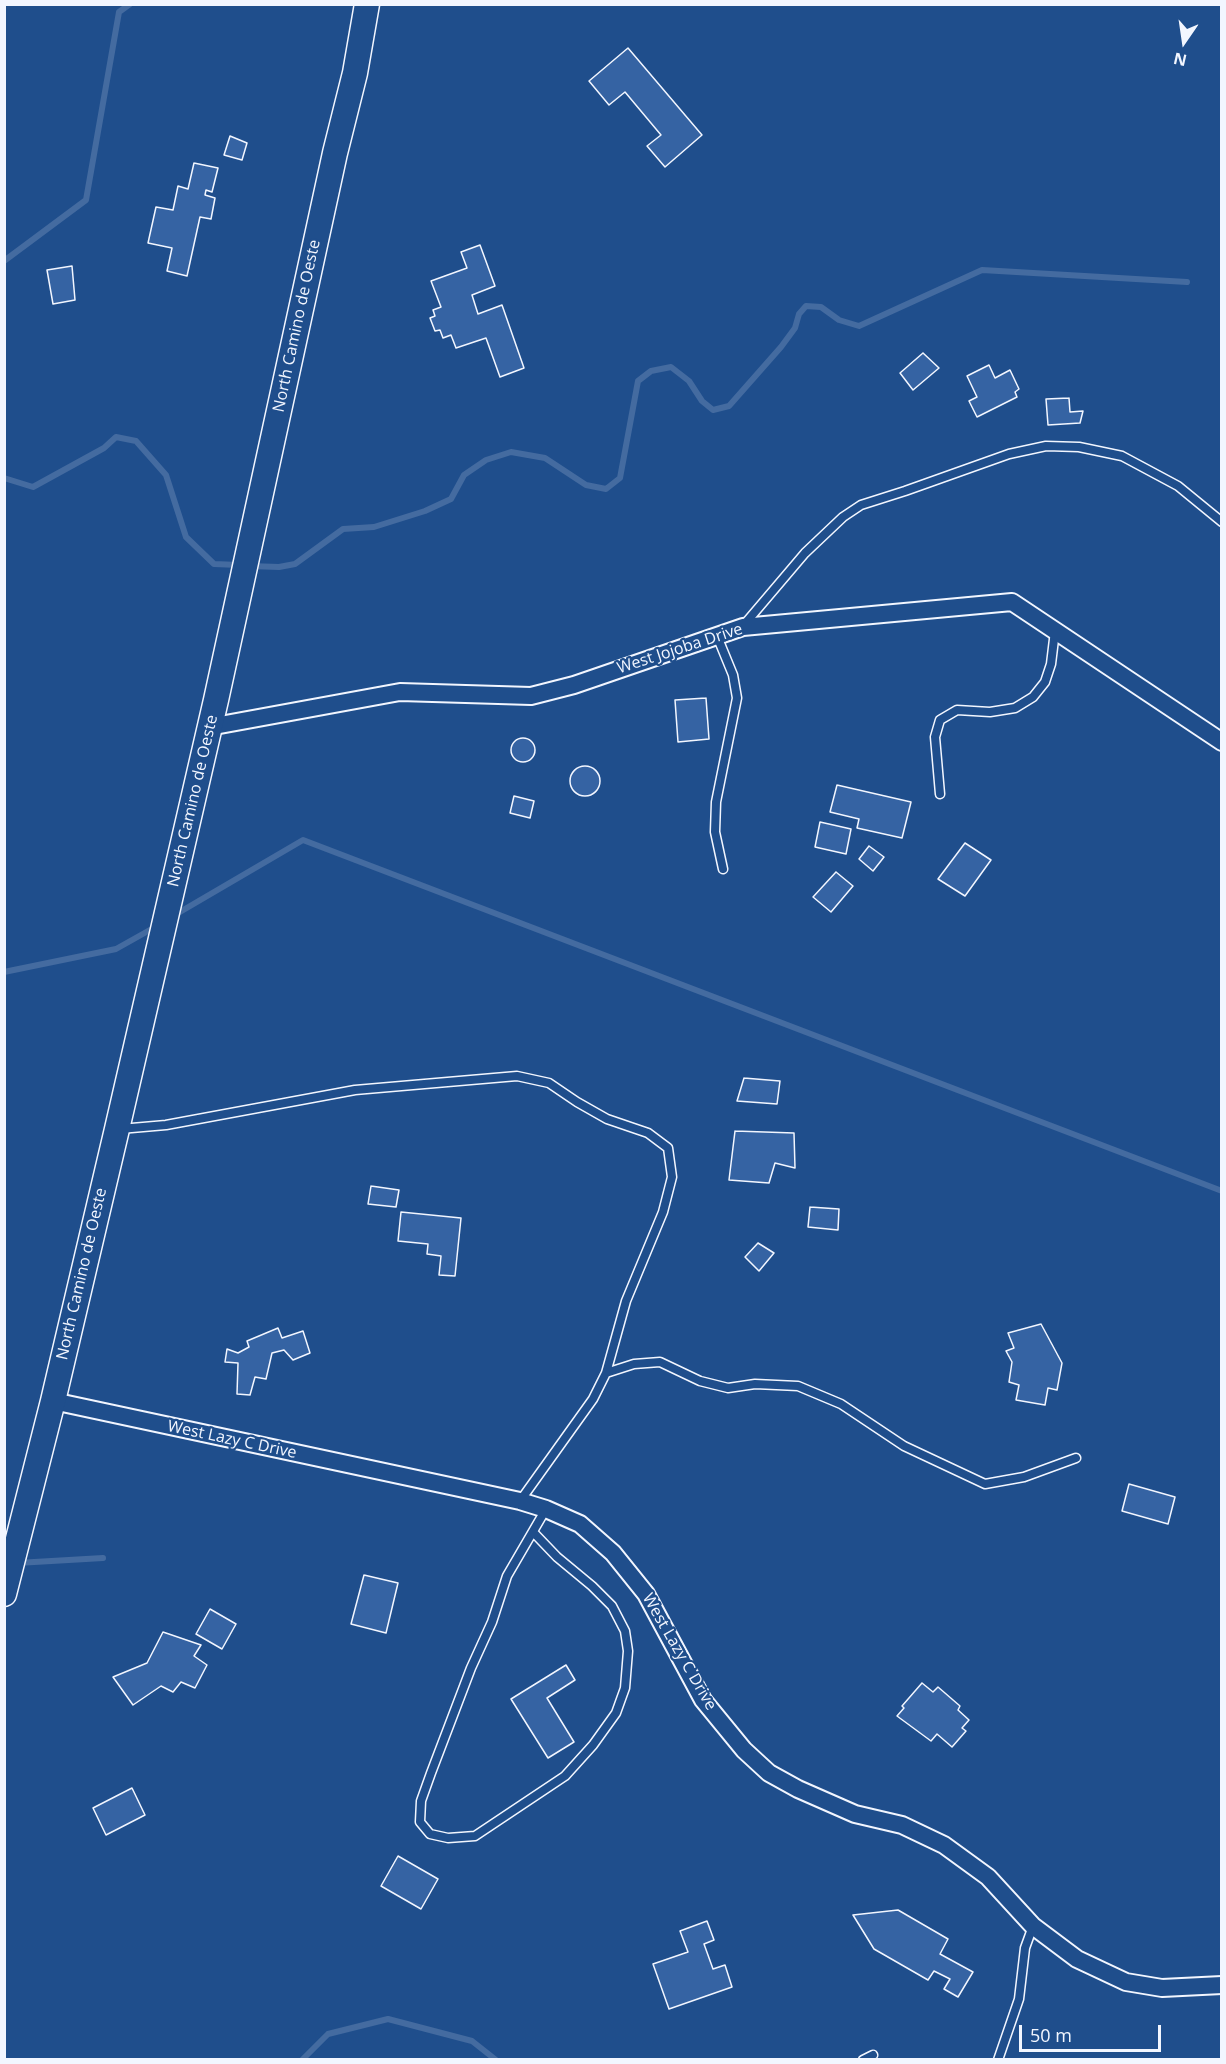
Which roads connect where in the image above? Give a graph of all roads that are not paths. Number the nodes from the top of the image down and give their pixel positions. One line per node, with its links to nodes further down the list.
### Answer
1 (367, 4): 6 (street, North Camino de Oeste)
2 (1221, 522): 3 (lane)
3 (743, 627): 4 (street, West Jojoba Drive); 5 (street, West Jojoba Drive)
4 (1055, 631): 7 (street, West Jojoba Drive); 8 (lane)
5 (717, 636): 6 (street, West Jojoba Drive); 9 (lane)
6 (209, 727): 10 (street, North Camino de Oeste)
7 (1221, 742)
8 (940, 794)
9 (723, 869)
10 (117, 1129): 11 (lane); 12 (street, North Camino de Oeste)
11 (606, 1373): 13 (lane); 14 (lane)
12 (53, 1401): 14 (street, West Lazy C Drive); 17 (street, North Camino de Oeste)
13 (1076, 1458)
14 (520, 1502): 15 (street, West Lazy C Drive)
15 (546, 1509): 16 (lane); 18 (street, West Lazy C Drive)
16 (534, 1533): 16 (lane)
17 (4, 1594)
18 (1033, 1926): 19 (street, West Lazy C Drive); 22 (lane)
19 (1221, 1985)
20 (873, 2055): 21 (lane)
21 (863, 2060)
22 (998, 2060)

